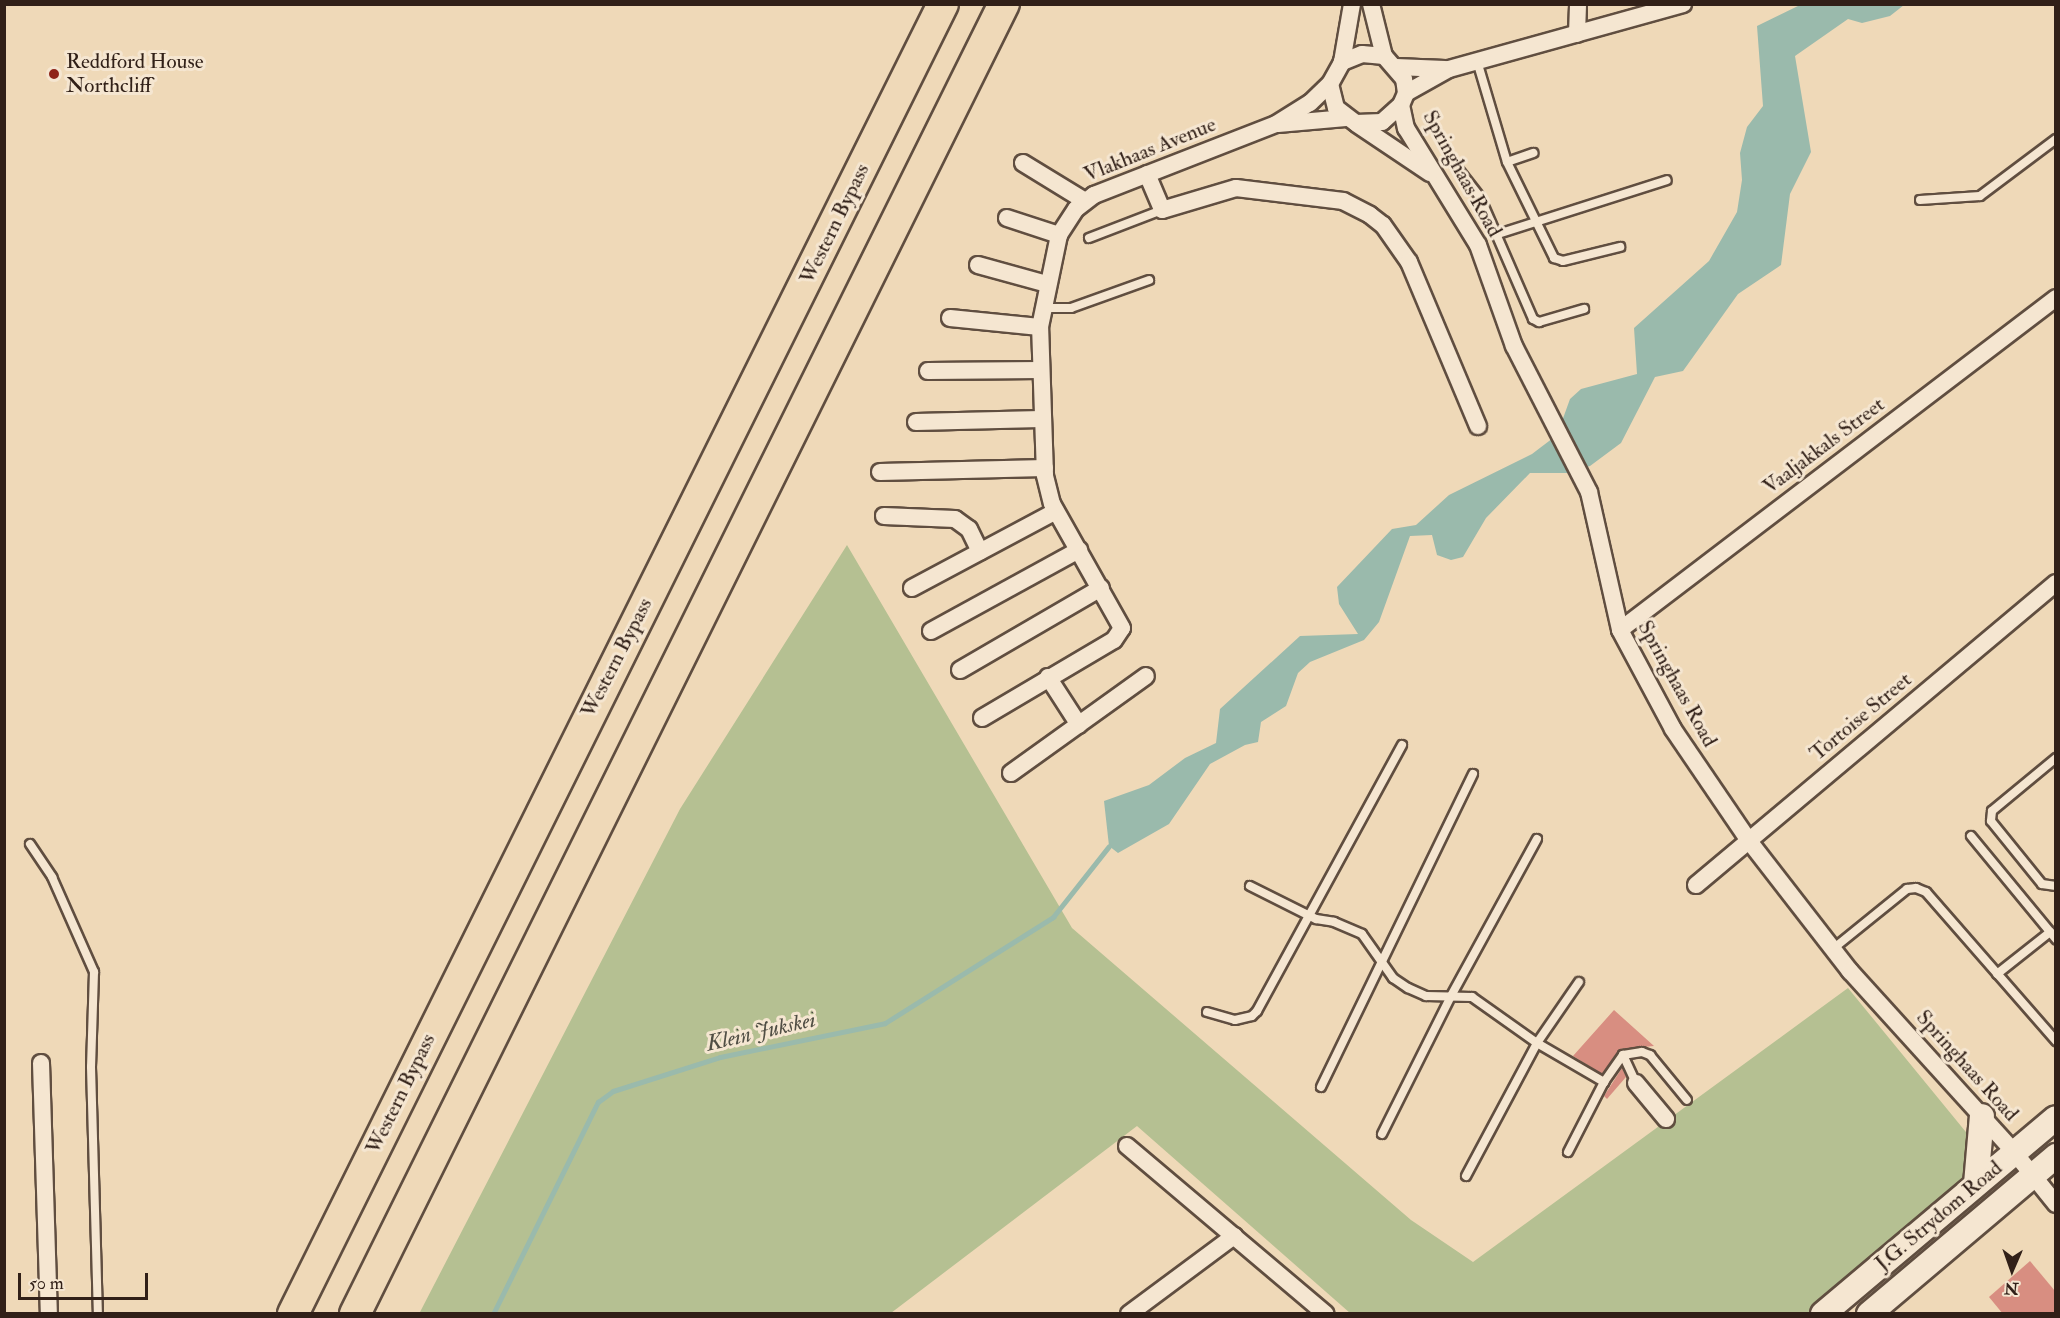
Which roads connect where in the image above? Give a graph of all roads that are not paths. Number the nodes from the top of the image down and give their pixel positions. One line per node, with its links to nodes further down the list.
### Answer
1 (939, 4): 14 (highway)
2 (944, 4): 14 (highway, Western Bypass)
3 (1004, 4): 10 (highway)
4 (1028, 4): 10 (highway)
5 (1352, 4): 12 (street, Vlakhaas Avenue)
6 (1371, 4): 13 (street)
7 (1578, 4): 9 (street)
8 (1683, 4): 9 (street)
9 (1577, 34): 11 (street)
10 (985, 44): 109 (highway)
11 (1477, 60): 15 (street); 23 (lane)
12 (1342, 62): 13 (street); 16 (street, Vlakhaas Avenue)
13 (1390, 62): 15 (street); 17 (street)
14 (912, 68): 108 (highway, Western Bypass)
15 (1449, 69): 17 (street)
16 (1330, 84): 18 (street); 19 (street, Vlakhaas Avenue)
17 (1403, 99): 18 (street); 26 (street, Springhaas Road)
18 (1351, 121): 19 (street); 26 (street)
19 (1276, 124): 25 (street, Vlakhaas Avenue)
20 (2055, 139): 28 (lane)
21 (1533, 153): 23 (lane)
22 (1448, 156): 33 (lane)
23 (1507, 162): 32 (lane)
24 (1023, 163): 29 (street)
25 (1147, 174): 29 (street, Vlakhaas Avenue); 30 (street)
26 (1438, 179): 59 (street, Springhaas Road)
27 (1667, 180): 32 (lane)
28 (1920, 200)
29 (1085, 201): 34 (street, Vlakhaas Avenue)
30 (1162, 210): 35 (lane); 49 (street)
31 (1007, 218): 34 (street)
32 (1538, 219): 33 (lane); 36 (lane)
33 (1498, 234): 42 (lane)
34 (1059, 235): 39 (street, Vlakhaas Avenue)
35 (1089, 238)
36 (1620, 247)
37 (978, 265): 39 (street)
38 (1149, 280): 41 (lane)
39 (1047, 284): 41 (street, Vlakhaas Avenue)
40 (2055, 298): 59 (street, Vaaljakkals Street)
41 (1043, 308): 44 (street, Vlakhaas Avenue)
42 (1584, 309)
43 (950, 318): 44 (street)
44 (1040, 327): 45 (street, Vlakhaas Avenue)
45 (1040, 370): 46 (street); 47 (street, Vlakhaas Avenue)
46 (928, 371)
47 (1041, 418): 48 (street); 50 (street, Vlakhaas Avenue)
48 (916, 422)
49 (1478, 426)
50 (1045, 468): 51 (street); 52 (street, Vlakhaas Avenue)
51 (880, 472)
52 (1056, 511): 54 (street, Vlakhaas Avenue); 55 (street)
53 (884, 516): 55 (street)
54 (1078, 550): 58 (street, Vlakhaas Avenue); 60 (street)
55 (980, 552): 57 (street)
56 (2055, 583): 72 (street, Tortoise Street)
57 (912, 588)
58 (1101, 588): 61 (street); 63 (street, Vlakhaas Avenue)
59 (1620, 630): 72 (street, Springhaas Road)
60 (931, 631)
61 (960, 670)
62 (1146, 676): 65 (street)
63 (1048, 677): 64 (street); 65 (street)
64 (982, 718)
65 (1078, 725): 68 (street)
66 (1402, 745): 77 (lane)
67 (2055, 758): 76 (lane)
68 (1011, 773)
69 (1473, 774): 80 (lane)
70 (1971, 836): 78 (lane)
71 (1537, 839): 83 (lane)
72 (1749, 841): 74 (street, Tortoise Street); 79 (street, Springhaas Road)
73 (30, 844): 107 (lane)
74 (1696, 885)
75 (1250, 886): 77 (lane)
76 (2055, 886)
77 (1310, 917): 80 (lane); 84 (lane)
78 (2053, 936): 81 (lane)
79 (1834, 948): 81 (lane); 93 (street, Springhaas Road)
80 (1383, 962): 83 (lane); 91 (lane)
81 (1997, 974): 85 (lane)
82 (1579, 982): 86 (lane)
83 (1451, 996): 86 (lane); 96 (lane)
84 (1207, 1012)
85 (2055, 1041)
86 (1537, 1043): 89 (lane); 102 (lane)
87 (1623, 1055): 89 (lane); 90 (lane); 92 (lane)
88 (40, 1063): 106 (street)
89 (1604, 1082): 98 (lane)
90 (1636, 1083): 95 (street)
91 (1321, 1087)
92 (1688, 1100)
93 (1982, 1116): 99 (street, Springhaas Road); 103 (street)
94 (2055, 1118): 99 (street, J.G. Strydom Road)
95 (1666, 1119)
96 (1382, 1134)
97 (1127, 1146): 105 (street)
98 (1568, 1152)
99 (2014, 1152): 101 (street, Springhaas Road); 103 (street, J.G. Strydom Road)
100 (2055, 1156): 101 (street, J.G. Strydom Road)
101 (2033, 1174): 104 (street, Springhaas Road); 113 (street, J.G. Strydom Road)
102 (1466, 1176)
103 (1976, 1184): 112 (street, J.G. Strydom Road)
104 (2055, 1204)
105 (1234, 1236): 110 (street); 111 (street)
106 (49, 1314)
107 (98, 1314)
108 (293, 1314)
109 (355, 1314)
110 (1129, 1314)
111 (1326, 1314)
112 (1823, 1314)
113 (1869, 1314)

